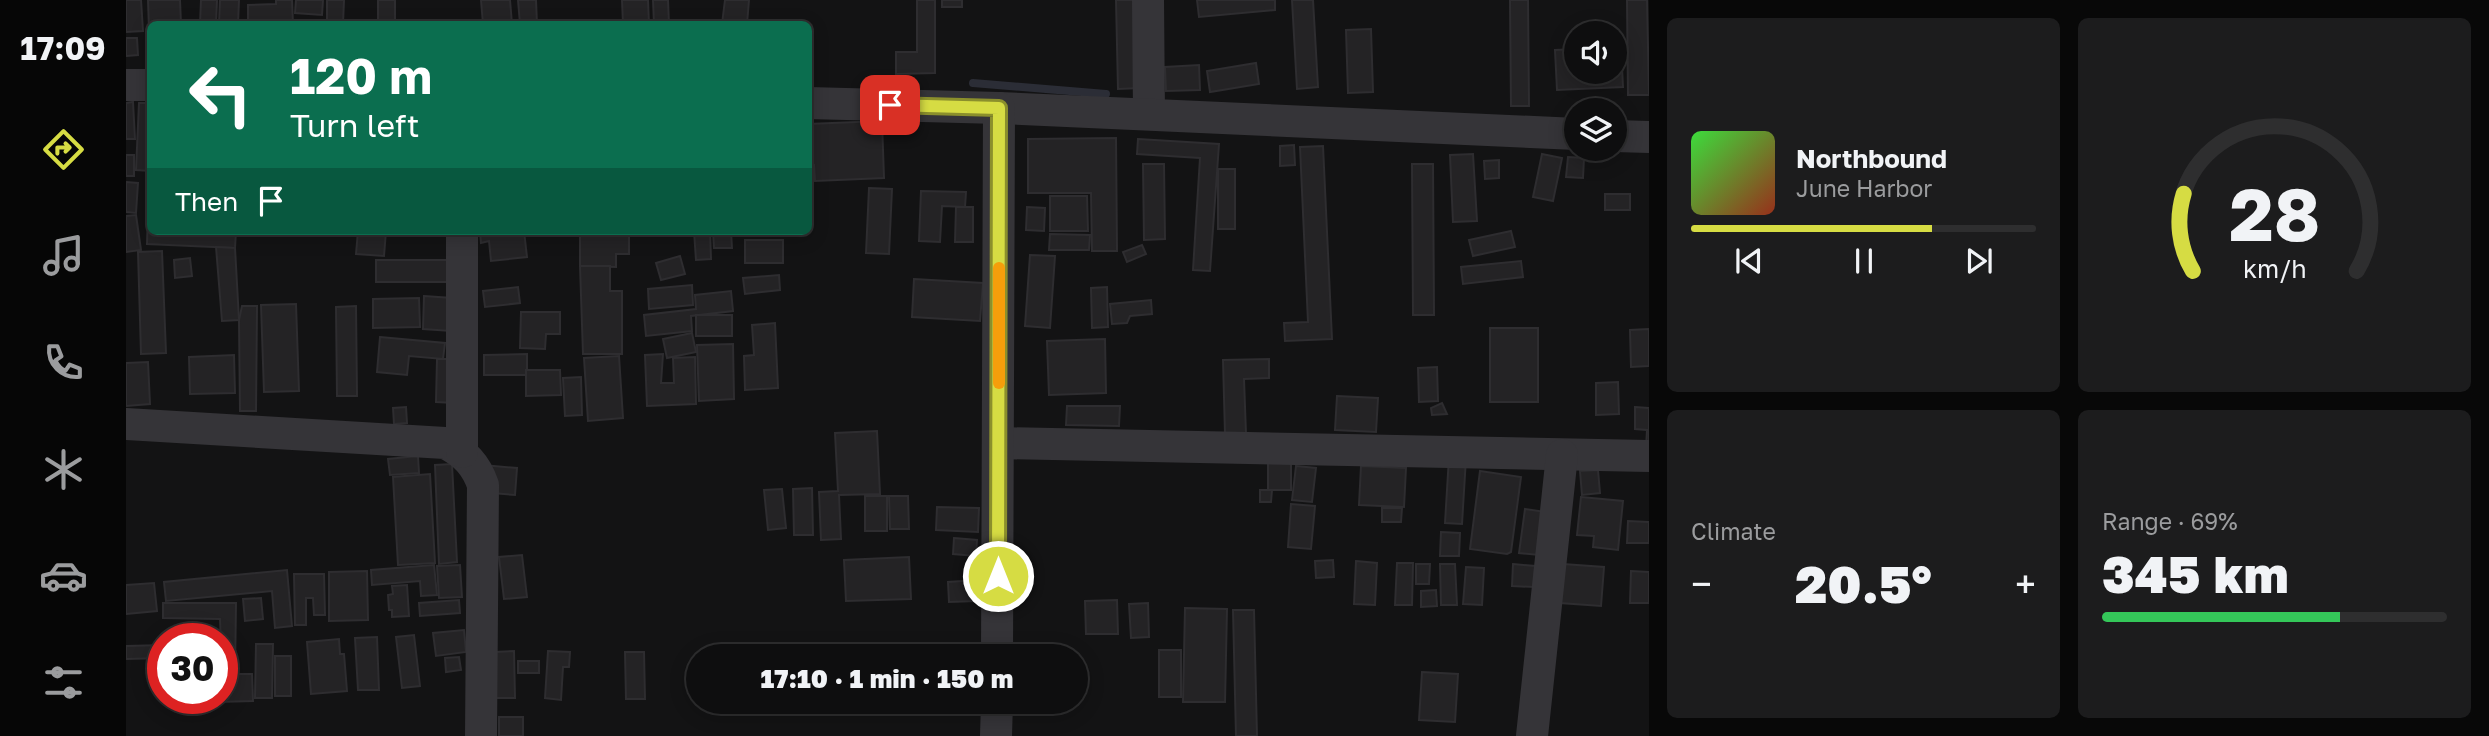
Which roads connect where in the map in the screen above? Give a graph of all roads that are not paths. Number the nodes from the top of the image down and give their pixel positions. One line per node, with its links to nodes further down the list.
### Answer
1 (1148, 0): 6 (street)
2 (126, 85): 3 (street)
3 (147, 85)
4 (812, 103): 5 (street)
5 (999, 108): 6 (street); 12 (street)
6 (1149, 114): 7 (street)
7 (1564, 133)
8 (1627, 136): 9 (street)
9 (1649, 137)
10 (462, 235): 13 (street)
11 (126, 424): 13 (street)
12 (999, 443): 14 (street); 16 (street)
13 (462, 452): 18 (street)
14 (1562, 455): 15 (street); 20 (street)
15 (1649, 456)
16 (997, 644)
17 (997, 714): 19 (street)
18 (481, 736)
19 (996, 736)
20 (1532, 736)

